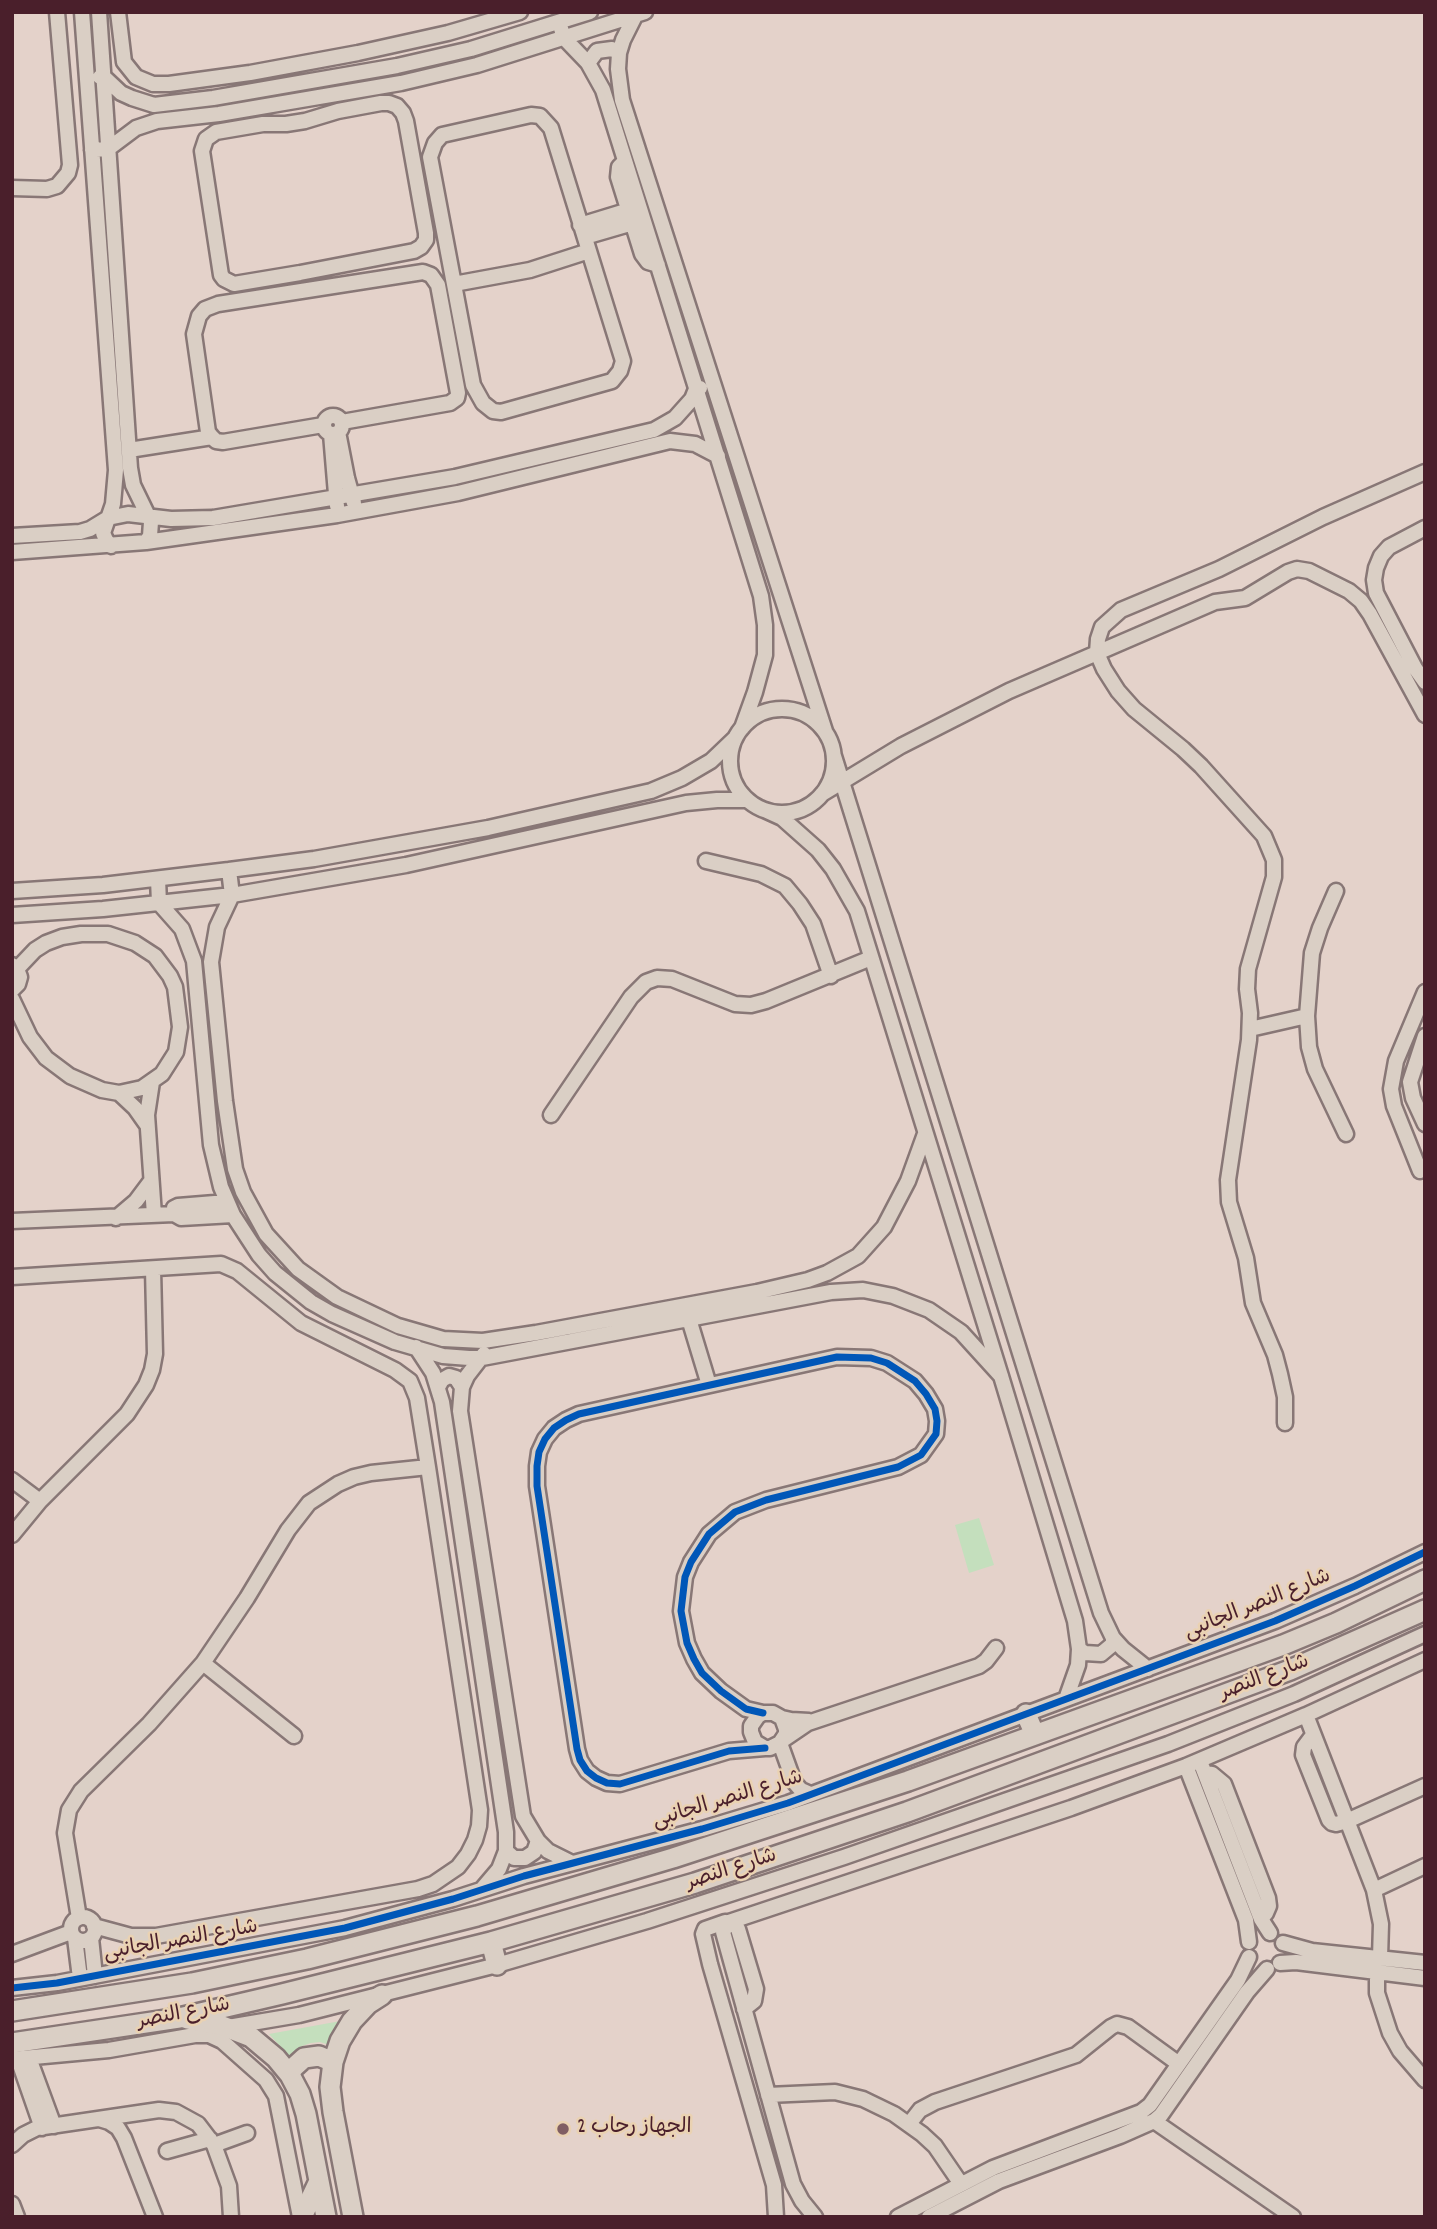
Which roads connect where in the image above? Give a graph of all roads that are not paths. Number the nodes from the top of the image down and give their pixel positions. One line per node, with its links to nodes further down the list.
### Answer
1 (57, 12): 20 (street)
2 (82, 12): 13 (street)
3 (99, 12): 12 (street)
4 (118, 12): 5 (street)
5 (520, 12)
6 (590, 12): 8 (street)
7 (640, 14): 9 (street); 10 (street)
8 (559, 22): 9 (street); 12 (street)
9 (564, 38): 11 (street); 14 (street)
10 (619, 53): 11 (street); 25 (street)
11 (588, 63): 19 (street)
12 (104, 77): 13 (street); 17 (street)
13 (87, 78): 18 (street)
14 (314, 99): 15 (street); 16 (street)
15 (282, 104): 16 (street); 17 (street)
16 (301, 122): 16 (street)
17 (108, 149): 18 (street); 29 (street)
18 (92, 150): 38 (street)
19 (625, 160): 21 (street); 23 (street)
20 (12, 188)
21 (631, 217): 22 (street); 23 (street)
22 (585, 238): 24 (street); 24 (street); 24 (street)
23 (658, 265): 26 (street)
24 (454, 284)
25 (713, 384): 26 (street); 30 (street)
26 (696, 389): 31 (street); 33 (street)
27 (333, 428): 28 (street); 28 (street); 33 (street); 34 (street)
28 (212, 437): 29 (street)
29 (129, 450): 37 (street)
30 (734, 453): 31 (street); 47 (street)
31 (717, 456): 35 (street); 48 (street)
32 (1425, 472): 44 (street)
33 (352, 496): 34 (street); 35 (street)
34 (336, 498): 36 (street); 37 (street)
35 (356, 511): 36 (street)
36 (337, 515): 41 (street)
37 (148, 516): 38 (street); 41 (street)
38 (108, 518): 40 (street); 42 (street)
39 (1425, 528): 45 (street)
40 (12, 536)
41 (146, 542): 42 (street)
42 (111, 545): 43 (street)
43 (12, 552)
44 (1097, 653): 46 (street); 50 (street); 68 (street)
45 (1425, 682)
46 (1425, 715)
47 (825, 731): 48 (street); 49 (street)
48 (738, 733): 52 (street); 54 (street)
49 (834, 756): 50 (street); 51 (street)
50 (842, 782): 51 (street); 105 (street)
51 (822, 794): 52 (street)
52 (754, 804): 58 (street); 61 (street)
53 (706, 860): 63 (street)
54 (229, 870): 55 (street); 58 (street)
55 (158, 879): 56 (street); 59 (street)
56 (12, 891)
57 (1336, 891): 67 (street)
58 (232, 895): 59 (street); 88 (street)
59 (159, 903): 60 (street); 79 (street)
60 (12, 915)
61 (871, 958): 63 (street); 75 (street)
62 (15, 967): 64 (street); 70 (street)
63 (831, 975): 72 (street)
64 (12, 990)
65 (1425, 992): 77 (street)
66 (12, 999): 71 (street)
67 (1307, 1016): 68 (street); 76 (street)
68 (1250, 1029): 96 (street)
69 (1425, 1036): 73 (street)
70 (152, 1082): 71 (street); 74 (street)
71 (119, 1093): 74 (street)
72 (551, 1115)
73 (1425, 1124)
74 (148, 1126): 78 (street)
75 (925, 1134): 89 (street); 92 (street)
76 (1346, 1134)
77 (1420, 1171)
78 (151, 1181): 82 (street); 83 (street)
79 (227, 1202): 80 (street); 81 (street)
80 (174, 1214): 81 (street); 82 (street)
81 (233, 1215): 90 (street)
82 (154, 1216): 83 (street)
83 (116, 1218): 84 (street)
84 (12, 1222)
85 (153, 1269): 86 (street); 97 (street); 99 (street)
86 (12, 1277)
87 (690, 1319): 91 (street); 92 (street); 93 (street)
88 (417, 1332): 89 (street); 90 (street)
89 (482, 1341): 91 (street)
90 (417, 1349): 91 (street); 94 (street)
91 (482, 1358): 95 (street)
92 (1001, 1376): 107 (street)
93 (709, 1385): 112 (street); 122 (street)
94 (438, 1387): 95 (street); 130 (street)
95 (462, 1387): 129 (street)
96 (1285, 1423)
97 (428, 1466): 109 (street); 138 (street)
98 (12, 1480): 99 (street)
99 (40, 1501): 100 (street)
100 (12, 1535)
101 (1425, 1552): 110 (street, شارع النصر الجانبى)
102 (1425, 1580): 119 (main road, شارع النصر)
103 (1425, 1610): 141 (main road, شارع النصر)
104 (1425, 1634): 148 (street)
105 (1113, 1638): 107 (street); 110 (street)
106 (996, 1648): 117 (street)
107 (1079, 1650): 111 (street)
108 (1425, 1660): 115 (street)
109 (203, 1662): 120 (street); 135 (street)
110 (1148, 1669): 111 (street, شارع النصر الجانبى)
111 (1066, 1699): 114 (street, شارع النصر الجانبى)
112 (738, 1705): 113 (street); 118 (street)
113 (763, 1713): 116 (street); 118 (street)
114 (1026, 1714): 119 (main road); 125 (street, شارع النصر الجانبى)
115 (1306, 1716): 123 (street); 128 (street)
116 (782, 1718): 117 (street); 121 (street)
117 (818, 1720): 121 (street)
118 (751, 1729): 121 (street); 122 (street)
119 (1035, 1735): 157 (main road, شارع النصر)
120 (294, 1736)
121 (776, 1744): 122 (street); 125 (street); 126 (street)
122 (729, 1751)
123 (1197, 1767): 127 (street); 136 (street); 137 (street)
124 (1425, 1786): 128 (street)
125 (810, 1794): 126 (street, شارع النصر الجانبى)
126 (788, 1803): 131 (street, شارع النصر الجانبى)
127 (1209, 1806): 136 (street); 143 (street)
128 (1347, 1821): 133 (street)
129 (538, 1842): 130 (street); 131 (street)
130 (506, 1851): 134 (street)
131 (572, 1863): 134 (street, شارع النصر الجانبى)
132 (1425, 1866): 133 (street)
133 (1374, 1889): 149 (street)
134 (480, 1891): 151 (street, شارع النصر الجانبى)
135 (79, 1918): 138 (street); 140 (street)
136 (1261, 1919): 139 (street)
137 (729, 1922): 145 (street); 147 (street); 156 (street)
138 (92, 1932): 140 (street); 151 (street)
139 (1270, 1933): 142 (street); 143 (street)
140 (73, 1935): 144 (street); 153 (street)
141 (491, 1942): 148 (main road); 158 (main road, شارع النصر)
142 (1283, 1943): 149 (street); 150 (street)
143 (1249, 1950): 150 (street); 164 (street)
144 (12, 1954)
145 (730, 1958): 147 (street); 156 (street)
146 (1425, 1963): 149 (street)
147 (710, 1964): 161 (street)
148 (497, 1965): 155 (street)
149 (1378, 1965): 150 (street); 152 (street); 166 (street)
150 (1273, 1966): 170 (street)
151 (96, 1976): 153 (street, شارع النصر الجانبى)
152 (1425, 1978)
153 (80, 1979): 154 (street, شارع النصر الجانبى)
154 (12, 1988)
155 (382, 1995): 159 (street); 163 (main road)
156 (744, 2009): 160 (street)
157 (12, 2011)
158 (179, 2018): 159 (main road); 162 (main road, شارع النصر)
159 (228, 2028): 165 (main road)
160 (755, 2049): 161 (street); 167 (street)
161 (737, 2053): 175 (street)
162 (18, 2055): 172 (street); 187 (street)
163 (332, 2062): 165 (main road); 189 (main road)
164 (1179, 2064): 171 (street); 178 (street)
165 (290, 2075): 181 (main road)
166 (1425, 2080)
167 (768, 2095): 171 (street); 174 (street)
168 (143, 2112): 169 (street); 176 (street); 179 (street)
169 (98, 2119): 172 (street); 179 (street)
170 (1154, 2121): 178 (street); 194 (street)
171 (909, 2124): 182 (street)
172 (48, 2127): 177 (street)
173 (247, 2133): 176 (street)
174 (779, 2135): 175 (street); 191 (street)
175 (762, 2140): 190 (street)
176 (212, 2142): 180 (street); 186 (street)
177 (12, 2145)
178 (1068, 2147): 182 (street); 193 (street)
179 (129, 2151): 185 (street)
180 (167, 2151)
181 (319, 2181): 187 (main road); 188 (main road)
182 (961, 2184): 192 (street)
183 (12, 2204): 184 (street)
184 (17, 2217)
185 (156, 2217)
186 (231, 2217)
187 (301, 2217)
188 (326, 2217)
189 (353, 2217)
190 (776, 2217)
191 (815, 2217)
192 (898, 2217)
193 (929, 2217)
194 (1293, 2217)

